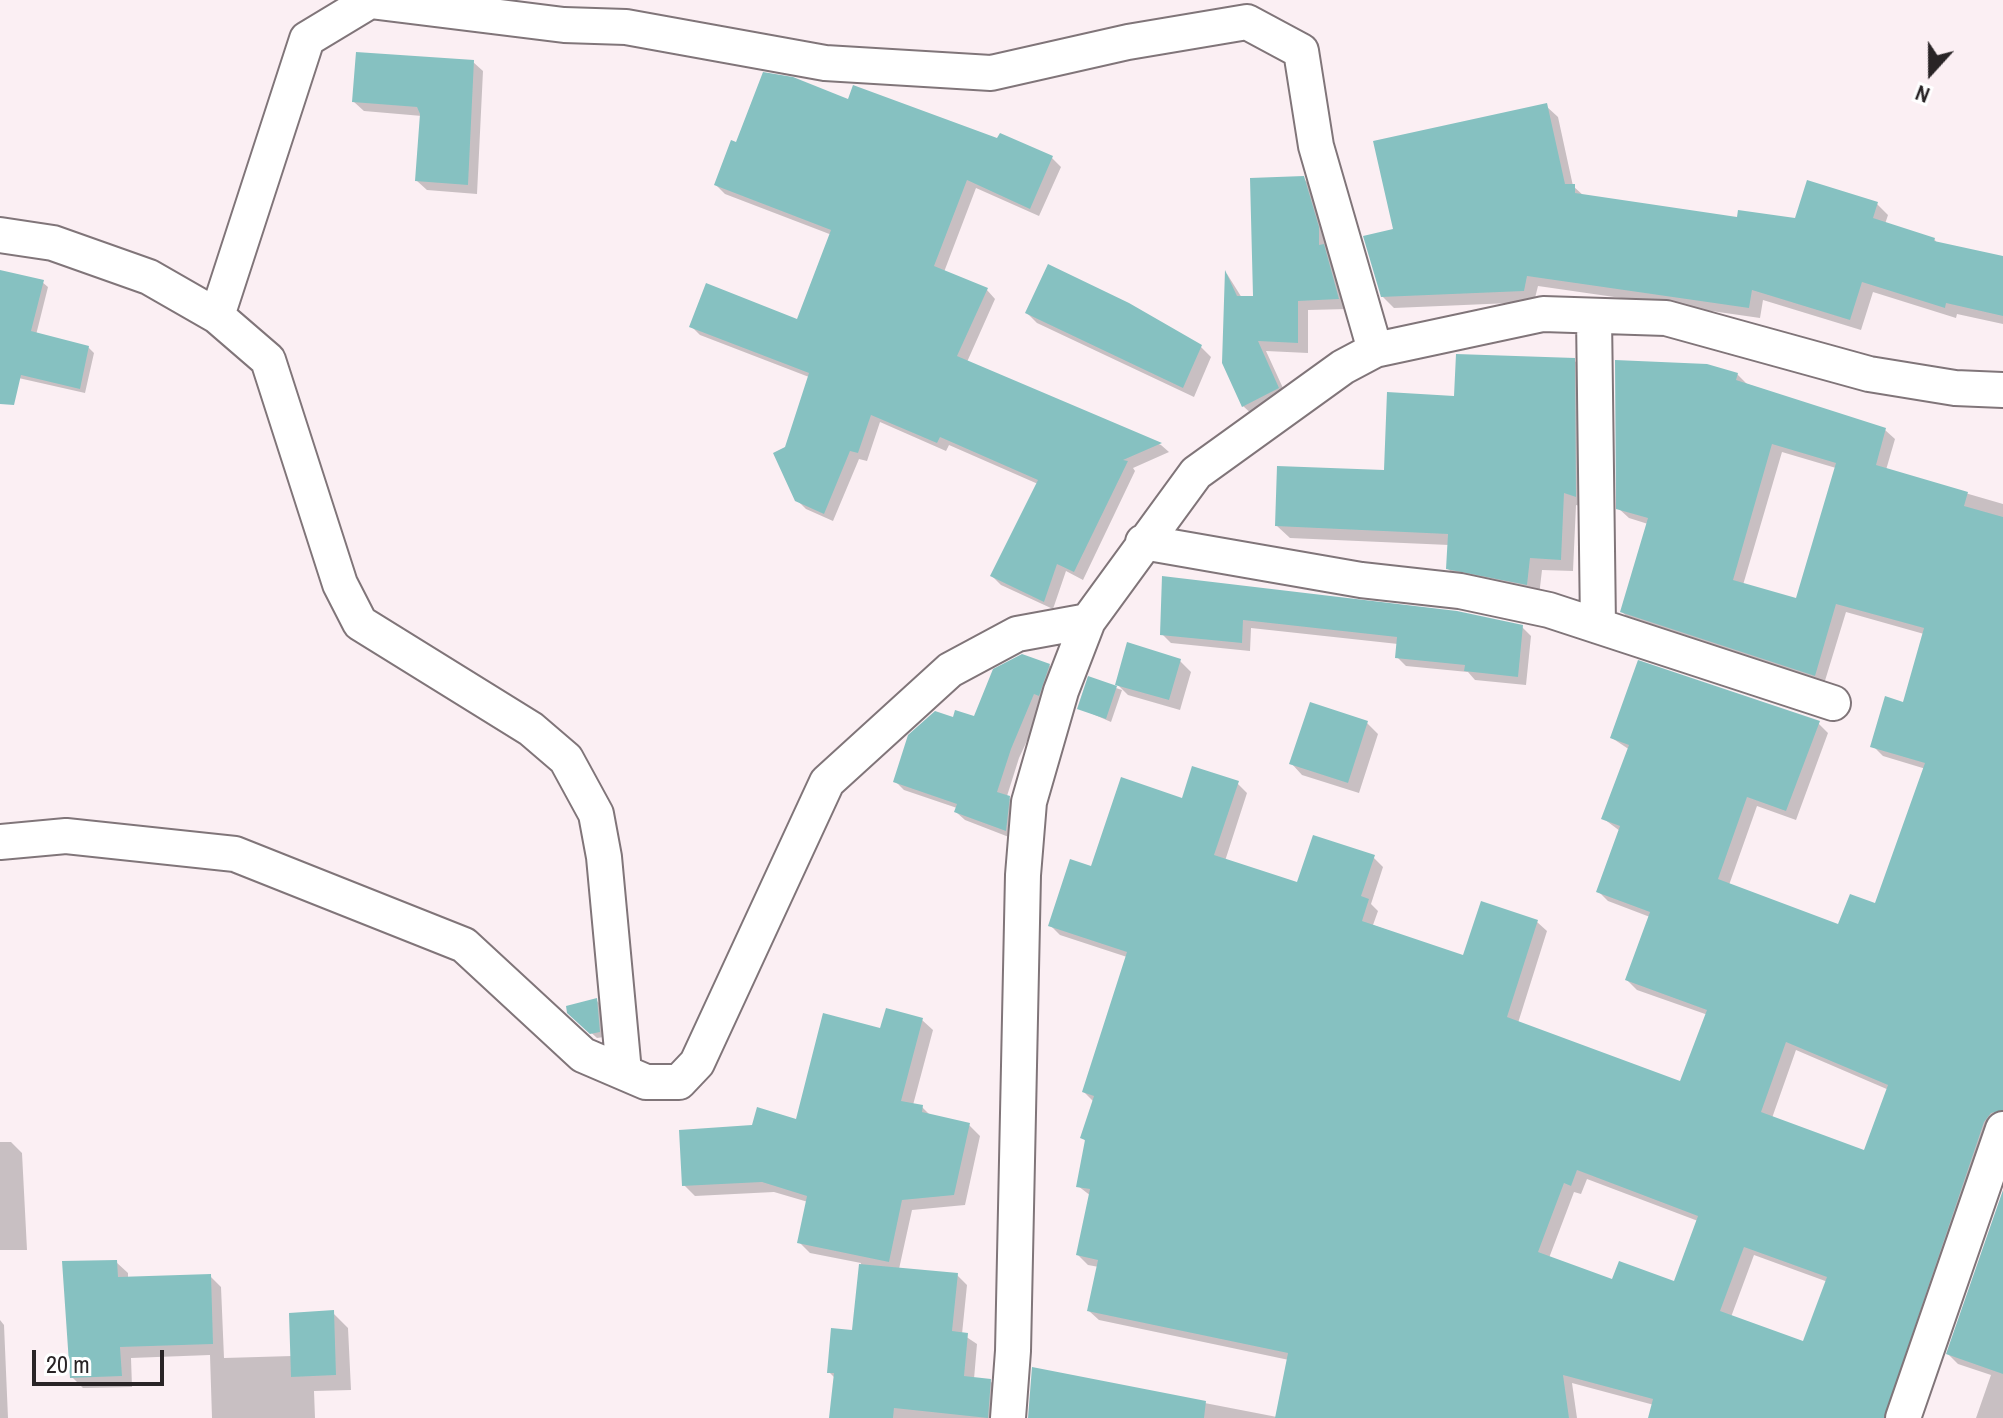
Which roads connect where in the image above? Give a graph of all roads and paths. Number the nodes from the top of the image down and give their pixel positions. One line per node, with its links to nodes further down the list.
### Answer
1 (0, 235): 2 (street)
2 (217, 316): 4 (street); 11 (street)
3 (1594, 316): 4 (street); 5 (street); 8 (street)
4 (1375, 350): 6 (street)
5 (2003, 390)
6 (1143, 542): 7 (street); 8 (street)
7 (1088, 621): 11 (street); 13 (street)
8 (1598, 626): 9 (street)
9 (1833, 703)
10 (0, 842): 11 (street)
11 (624, 1072)
12 (2003, 1129): 14 (street)
13 (1008, 1418)
14 (1903, 1418)

